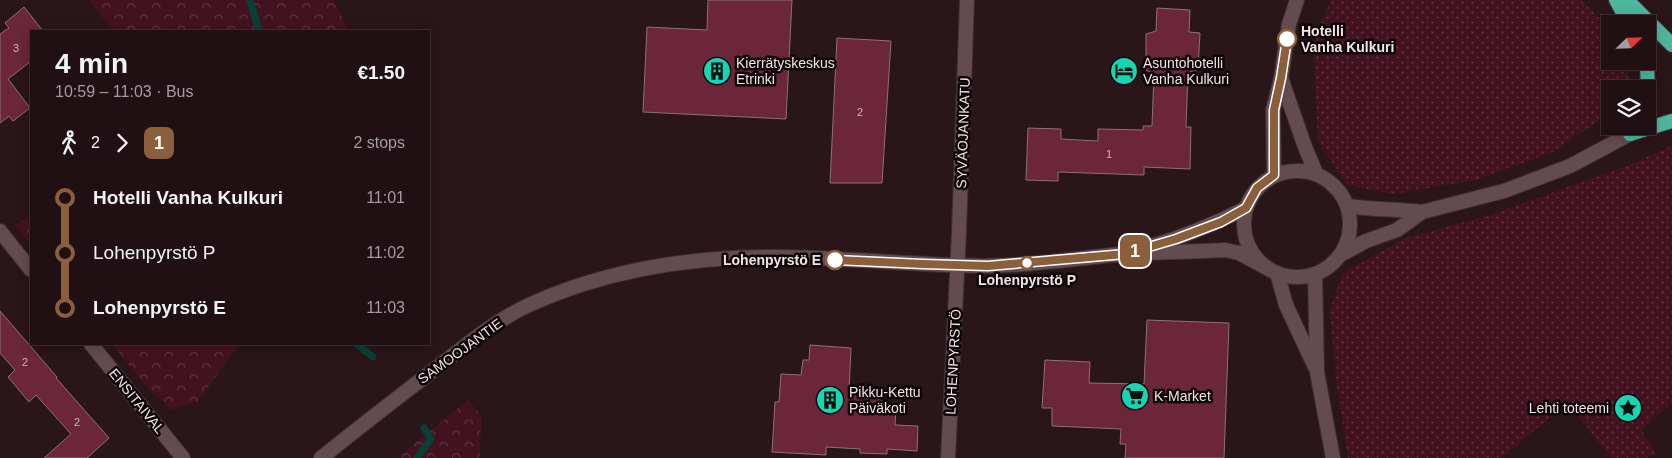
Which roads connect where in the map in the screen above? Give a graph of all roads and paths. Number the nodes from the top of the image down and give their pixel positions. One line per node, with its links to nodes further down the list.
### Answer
1 (967, 0): 19 (street, SYVÄOJANKATU)
2 (1297, 0): 7 (street)
3 (1616, 0): 5 (highway)
4 (1626, 0): 6 (highway)
5 (1624, 15)
6 (1672, 45)
7 (1281, 78): 11 (street); 12 (street)
8 (1672, 121): 9 (highway)
9 (1656, 125)
10 (1623, 135): 15 (street)
11 (1315, 171): 12 (street); 13 (street)
12 (1274, 175): 14 (street)
13 (1348, 206): 15 (street); 17 (street)
14 (1246, 208): 18 (street, SAMOOJANTIE); 21 (street)
15 (1422, 212): 17 (street)
16 (0, 231): 20 (street)
17 (1344, 253): 22 (street)
18 (1125, 254): 19 (street, SAMOOJANTIE); 21 (street, SAMOOJANTIE)
19 (958, 265): 26 (street, SAMOOJANTIE); 27 (street, LOHENPYRSTÖ)
20 (30, 269)
21 (1271, 270): 22 (street); 24 (street)
22 (1314, 274): 24 (street)
23 (92, 345): 25 (street, ENSITAIVAL)
24 (1317, 372): 28 (street)
25 (182, 458)
26 (321, 458)
27 (948, 458)
28 (1333, 458)

